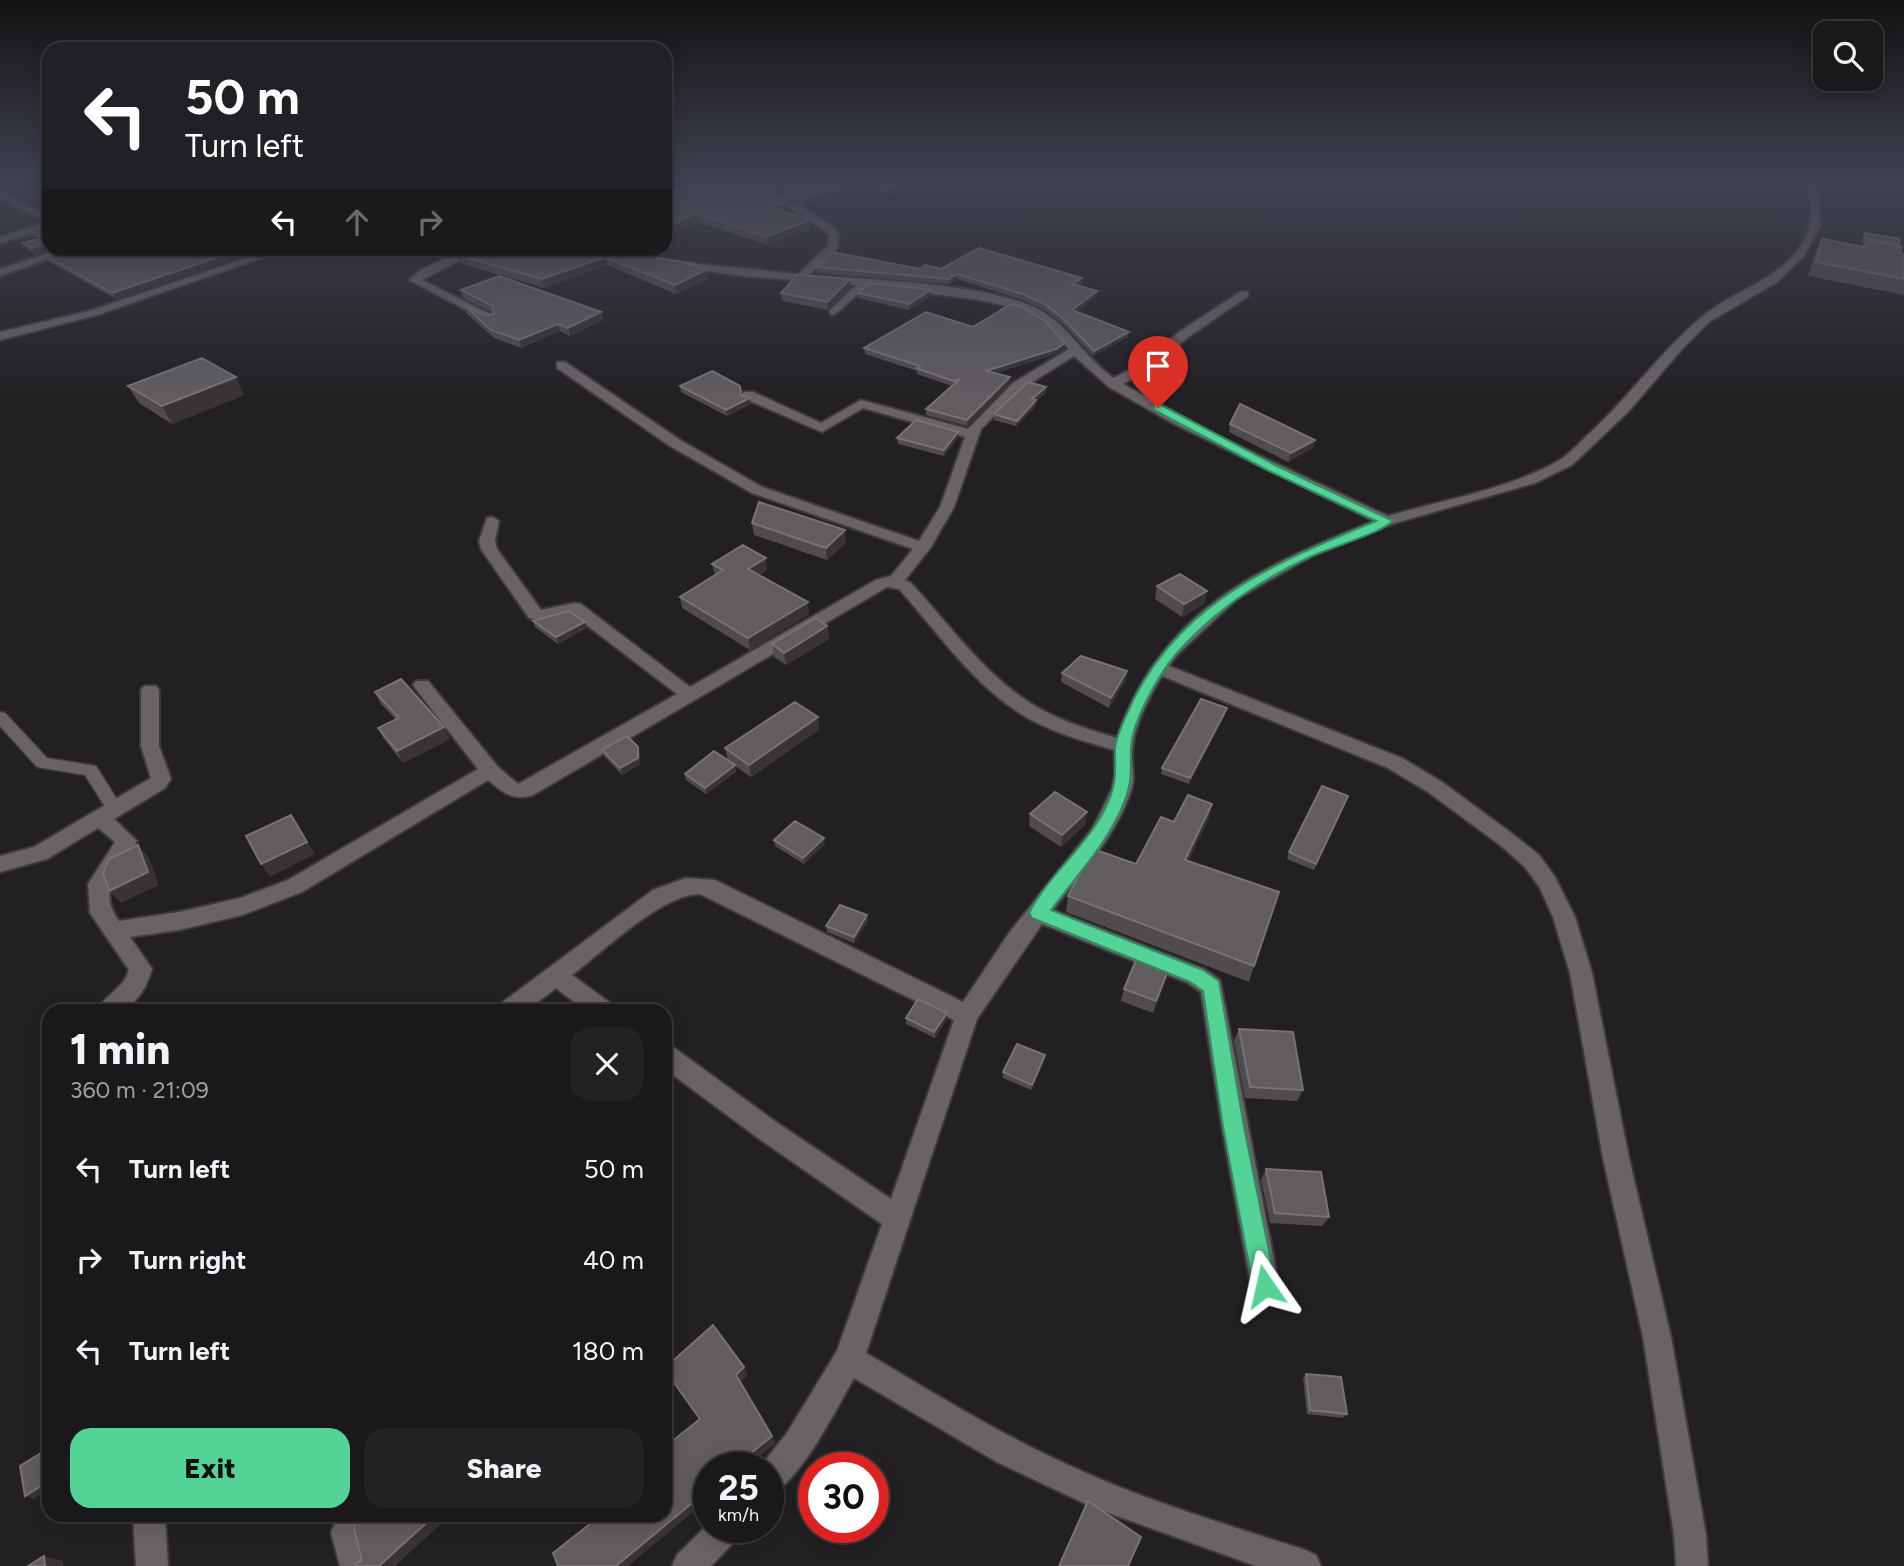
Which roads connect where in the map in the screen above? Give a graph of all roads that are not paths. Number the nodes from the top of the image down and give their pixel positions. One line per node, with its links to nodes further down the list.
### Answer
1 (827, 253): 8 (street)
2 (1804, 253): 20 (street)
3 (51, 256): 7 (street)
4 (262, 256): 13 (street)
5 (460, 256): 12 (street)
6 (663, 263): 8 (street)
7 (0, 273)
8 (801, 277): 9 (street)
9 (865, 282): 11 (street); 14 (street)
10 (1244, 294): 16 (street)
11 (834, 312)
12 (489, 318)
13 (0, 336)
14 (1074, 351): 16 (street); 18 (street)
15 (561, 365): 21 (street)
16 (1113, 384): 20 (street)
17 (748, 395): 18 (street)
18 (971, 433): 21 (street)
19 (492, 521): 26 (street)
20 (1387, 521): 23 (street)
21 (923, 547): 22 (street)
22 (896, 581): 26 (street); 28 (street)
23 (1158, 668): 28 (street); 51 (street)
24 (422, 685): 29 (street)
25 (150, 690): 30 (street)
26 (689, 695): 29 (street)
27 (0, 717): 30 (lane)
28 (1123, 746): 32 (street)
29 (491, 772): 33 (street)
30 (107, 813): 31 (street); 33 (street)
31 (0, 864)
32 (1038, 913): 38 (street); 41 (street)
33 (115, 930): 35 (street)
34 (554, 974): 36 (street); 37 (street); 38 (street)
35 (116, 1004)
36 (517, 1004)
37 (594, 1004)
38 (967, 1015): 40 (street)
39 (672, 1060): 40 (street)
40 (898, 1219): 42 (street)
41 (1265, 1286)
42 (849, 1359): 43 (street); 50 (street)
43 (784, 1461)
44 (149, 1522): 47 (street)
45 (351, 1522): 48 (street)
46 (711, 1543): 49 (street)
47 (152, 1566)
48 (355, 1566)
49 (688, 1566)
50 (1305, 1566)
51 (1692, 1566)

